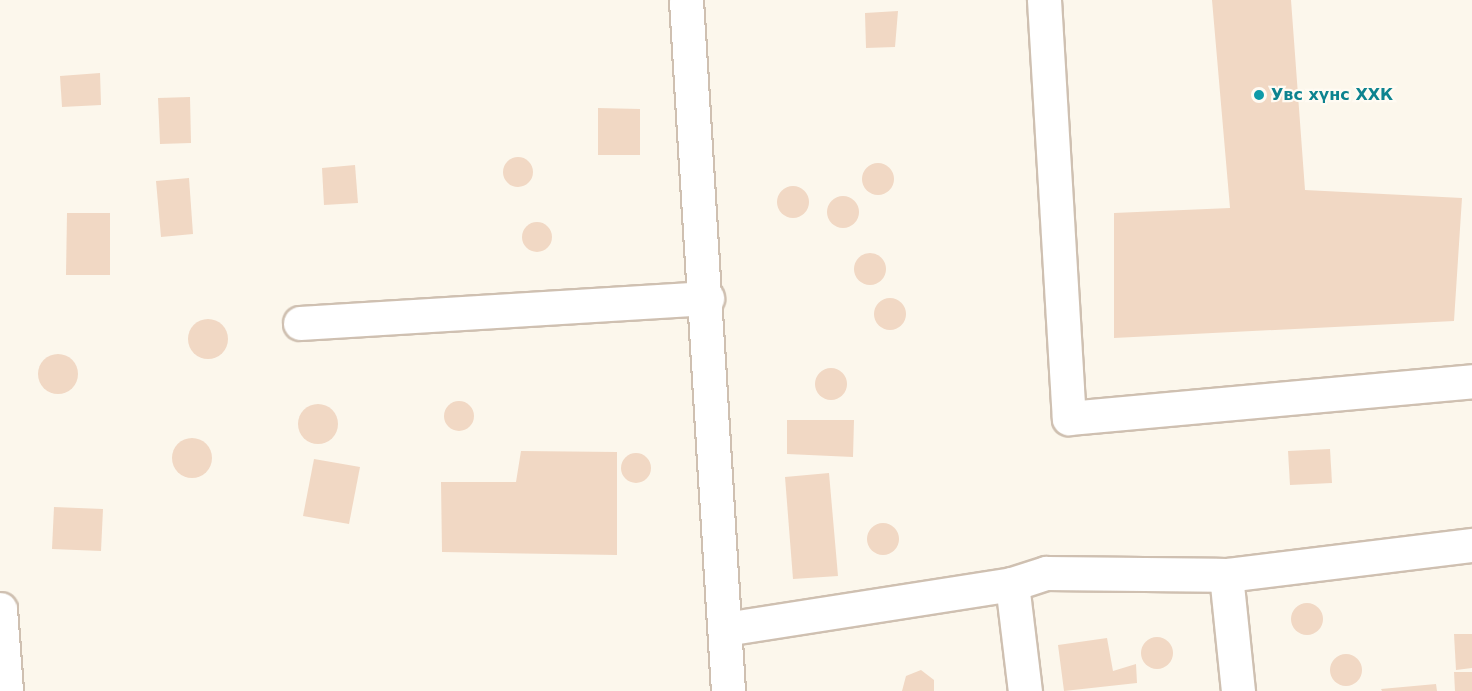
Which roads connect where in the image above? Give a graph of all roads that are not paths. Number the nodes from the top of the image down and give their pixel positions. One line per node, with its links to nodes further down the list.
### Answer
1 (686, 0): 3 (street)
2 (1044, 0): 5 (street)
3 (707, 298): 4 (street); 10 (street)
4 (300, 323)
5 (1472, 381)
6 (1472, 545): 7 (street)
7 (1226, 575): 8 (street); 14 (street)
8 (1012, 584): 10 (street); 13 (street)
9 (0, 609): 11 (street)
10 (725, 629): 12 (street)
11 (6, 691)
12 (728, 691)
13 (1025, 691)
14 (1238, 691)

